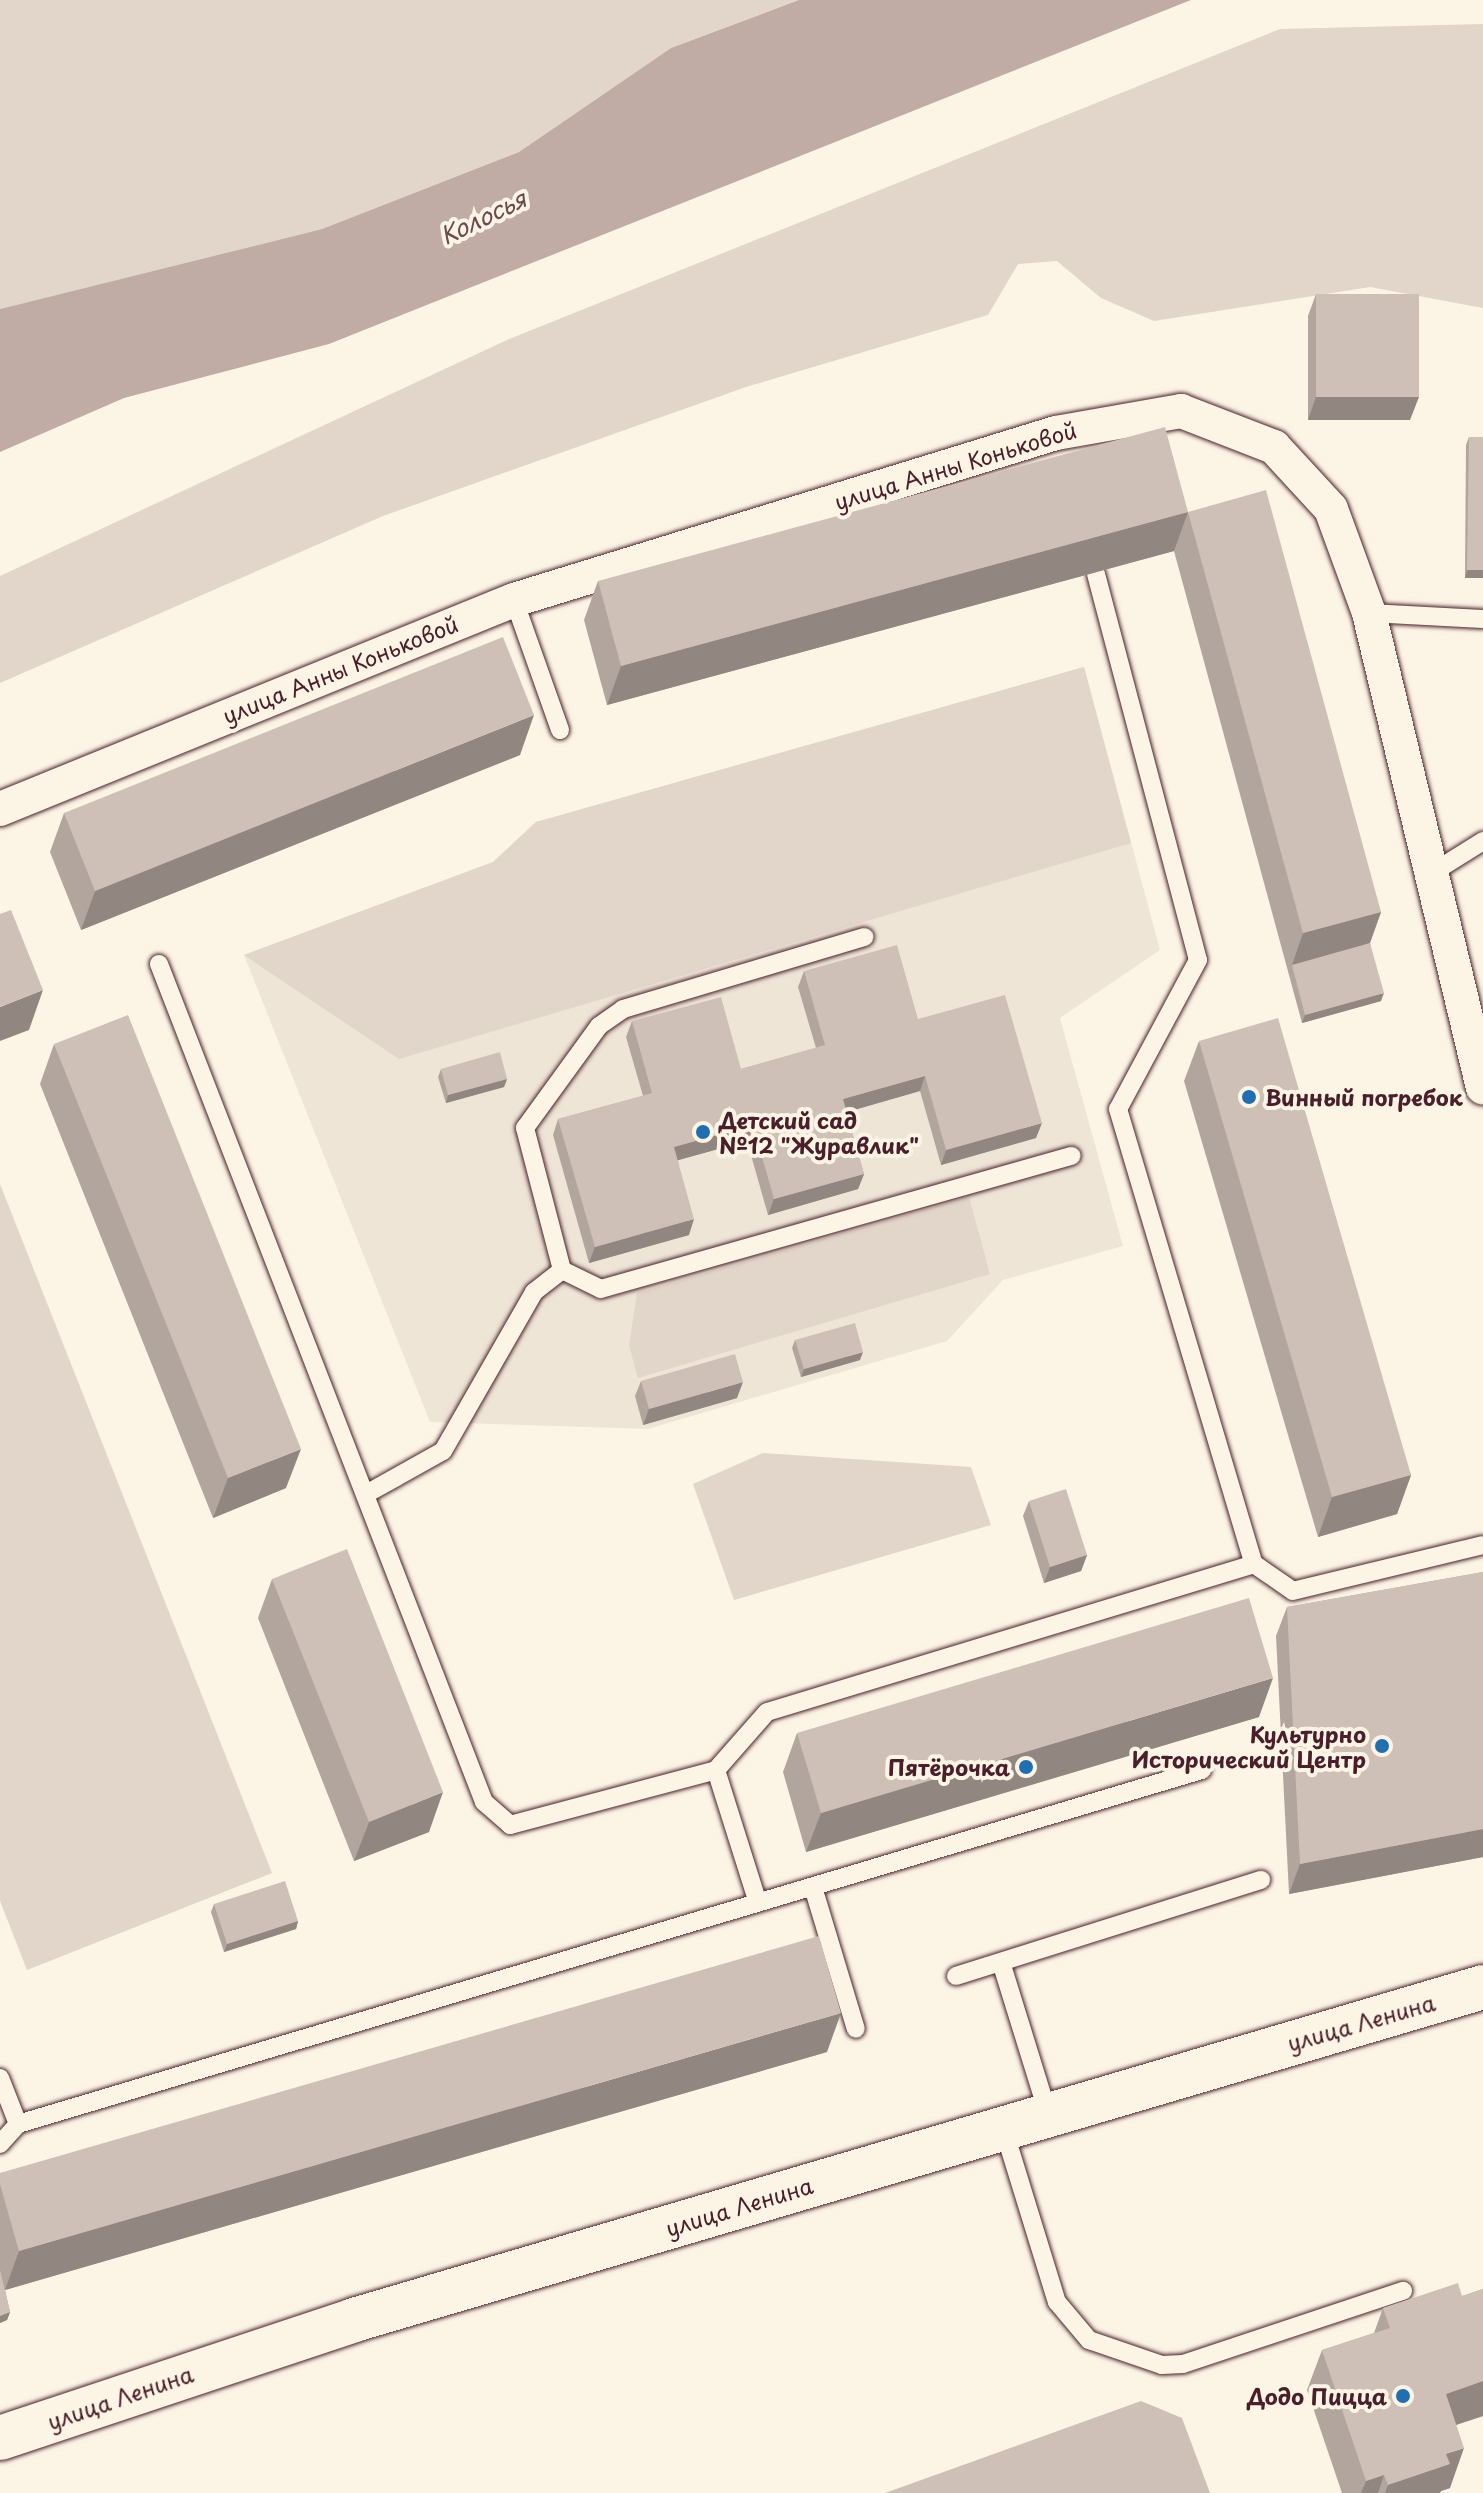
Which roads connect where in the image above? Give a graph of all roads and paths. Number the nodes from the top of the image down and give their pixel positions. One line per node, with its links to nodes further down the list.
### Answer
1 (1096, 574): 16 (lane)
2 (514, 600): 3 (street, улица Анны Коньковой); 5 (lane); 6 (street, улица Анны Коньковой)
3 (1369, 613): 4 (lane); 8 (street, улица Анны Коньковой)
4 (1483, 619)
5 (560, 730)
6 (0, 809)
7 (1483, 841): 8 (lane)
8 (1435, 871): 11 (street, улица Анны Коньковой)
9 (865, 937): 13 (lane)
10 (159, 964): 14 (lane)
11 (1483, 1087)
12 (1072, 1156): 13 (lane)
13 (562, 1270): 14 (lane)
14 (366, 1494): 17 (lane)
15 (1483, 1545): 16 (lane)
16 (1254, 1564): 17 (lane)
17 (716, 1770): 21 (lane)
18 (1202, 1770): 20 (lane)
19 (1261, 1880): 22 (lane)
20 (813, 1887): 21 (lane); 25 (lane)
21 (758, 1903): 28 (lane)
22 (1001, 1962): 23 (lane); 27 (lane)
23 (956, 1976)
24 (1483, 1987): 27 (main road, улица Ленина)
25 (856, 2029)
26 (0, 2078): 28 (lane)
27 (1048, 2114): 29 (main road, улица Ленина)
28 (18, 2124): 30 (lane)
29 (1003, 2127): 31 (lane); 32 (main road, улица Ленина)
30 (0, 2144)
31 (1403, 2291)
32 (0, 2438)

